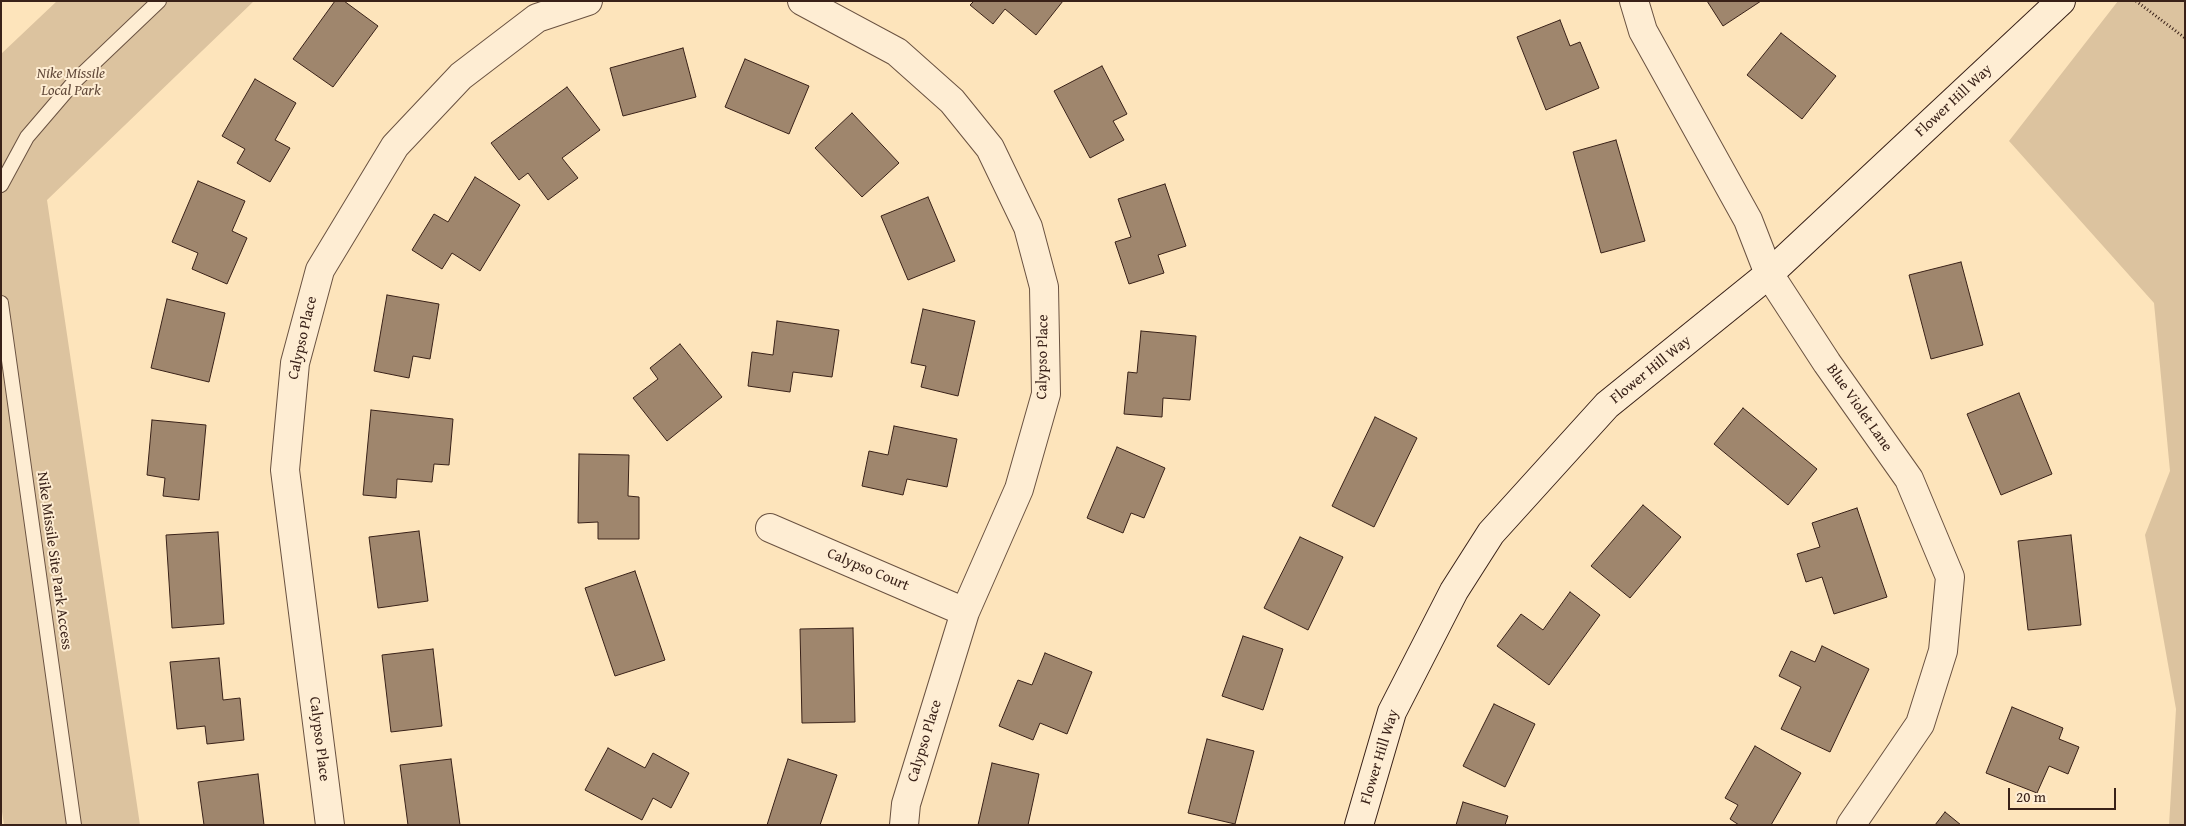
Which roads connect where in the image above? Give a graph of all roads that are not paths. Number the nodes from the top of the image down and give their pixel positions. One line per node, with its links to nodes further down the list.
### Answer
1 (159, 1): 6 (lane)
2 (588, 1): 12 (street, Calypso Place)
3 (802, 1): 10 (street, Calypso Place)
4 (1634, 1): 7 (street, Blue Violet Lane)
5 (2061, 1): 7 (street, Flower Hill Way)
6 (1, 185)
7 (1770, 274): 14 (street, Flower Hill Way); 15 (street, Blue Violet Lane)
8 (1, 303): 11 (lane, Nike Missile Site Park Access)
9 (770, 528): 10 (street, Calypso Court)
10 (965, 612): 13 (street, Calypso Place)
11 (74, 825)
12 (330, 825)
13 (904, 825)
14 (1359, 825)
15 (1851, 825)

